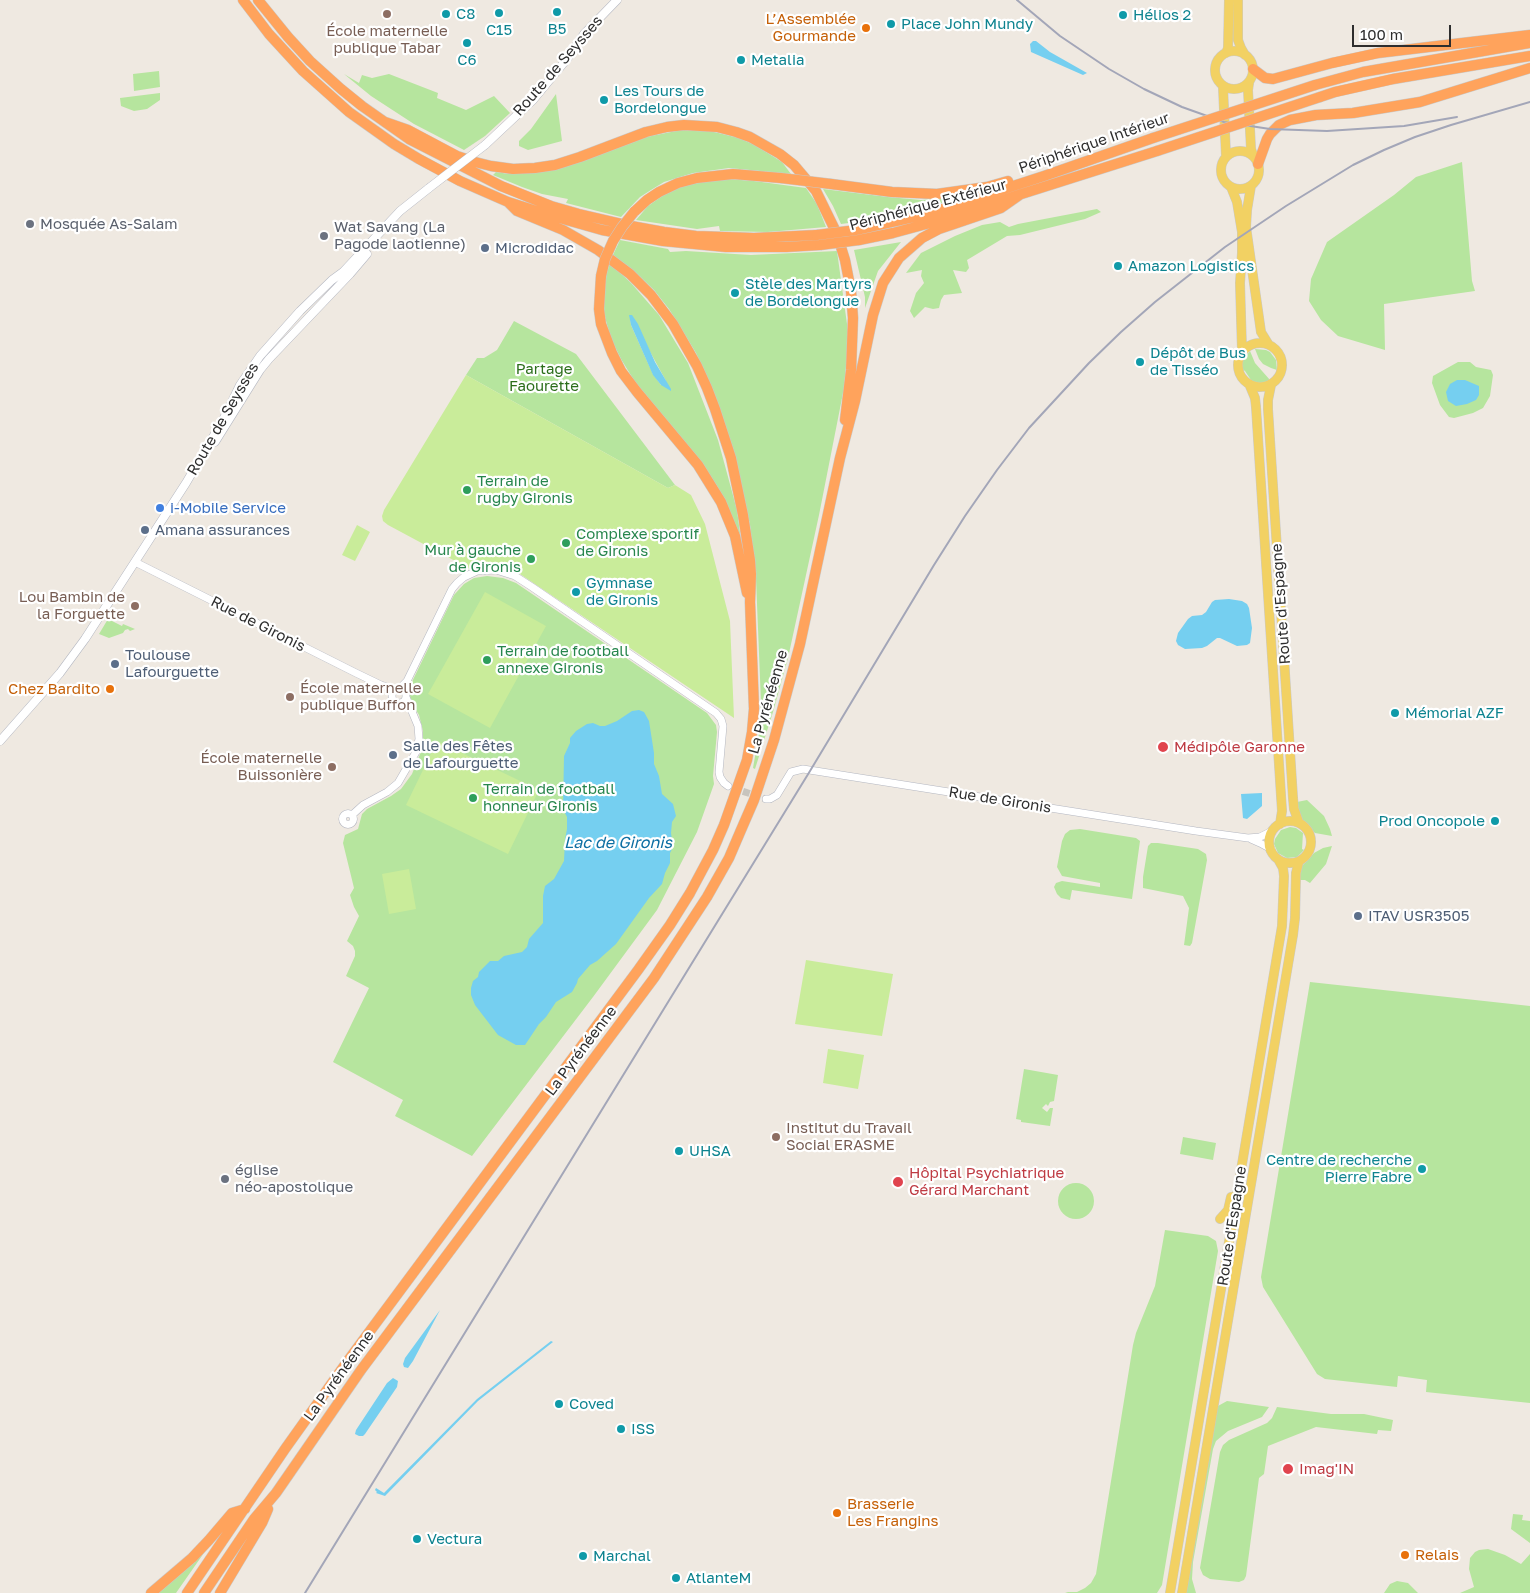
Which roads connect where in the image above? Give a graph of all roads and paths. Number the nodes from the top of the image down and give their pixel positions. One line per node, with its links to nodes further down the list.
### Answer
1 (243, 0): 22 (highway)
2 (258, 0): 15 (highway, Périphérique Intérieur)
3 (616, 0): 30 (main road, Route de Seysses, bridge)
4 (1229, 0): 8 (main road)
5 (1238, 0): 9 (main road)
6 (1530, 35): 12 (highway)
7 (1530, 43): 18 (highway, Périphérique Intérieur, bridge)
8 (1226, 53): 9 (main road); 14 (main road)
9 (1246, 55): 12 (main road)
10 (1530, 56): 21 (highway, Périphérique Extérieur, bridge)
11 (1530, 68): 17 (highway)
12 (1253, 69): 13 (main road)
13 (1249, 83): 14 (main road); 17 (main road)
14 (1223, 87): 16 (main road)
15 (385, 122): 24 (highway, Périphérique Intérieur); 29 (highway)
16 (1226, 156): 17 (main road); 20 (main road)
17 (1256, 160): 19 (main road)
18 (1044, 176): 23 (highway, Périphérique Intérieur); 31 (highway, bridge)
19 (1251, 186): 20 (main road); 25 (main road)
20 (1231, 187): 26 (main road)
21 (1021, 194): 23 (highway, Périphérique Extérieur); 29 (highway)
22 (508, 202): 24 (highway); 31 (highway)
23 (857, 235): 24 (highway, Périphérique Intérieur, bridge)
24 (819, 240)
25 (1269, 345): 26 (main road); 27 (main road)
26 (1242, 350): 28 (main road)
27 (1271, 385): 28 (main road); 39 (main road, Route d'Espagne)
28 (1250, 386): 40 (main road, Route d'Espagne)
29 (840, 458): 48 (highway, La Pyrénéenne)
30 (135, 562): 33 (street, Rue de Gironis); 35 (main road, Route de Seysses)
31 (750, 602): 49 (highway, La Pyrénéenne)
32 (407, 681): 33 (street); 34 (street); 36 (street)
33 (396, 692): 34 (street, Rue de Gironis); 34 (street, Rue de Gironis)
34 (404, 698): 38 (street)
35 (0, 741)
36 (728, 786)
37 (766, 799): 42 (street, Rue de Gironis)
38 (352, 815)
39 (1299, 823): 40 (main road); 45 (main road)
40 (1280, 824): 41 (main road)
41 (1272, 832): 42 (street, Rue de Gironis); 43 (main road)
42 (1248, 838): 43 (street, Rue de Gironis)
43 (1271, 850): 44 (main road)
44 (1278, 859): 45 (main road); 46 (main road, Route d'Espagne)
45 (1299, 861): 55 (main road, Route d'Espagne)
46 (1244, 1153): 47 (main road); 54 (main road, Route d'Espagne)
47 (1220, 1219)
48 (276, 1493): 52 (highway, La Pyrénéenne); 53 (highway)
49 (245, 1509): 50 (highway); 51 (highway, La Pyrénéenne)
50 (151, 1593)
51 (187, 1593)
52 (204, 1593)
53 (220, 1593)
54 (1170, 1593)
55 (1182, 1593)

